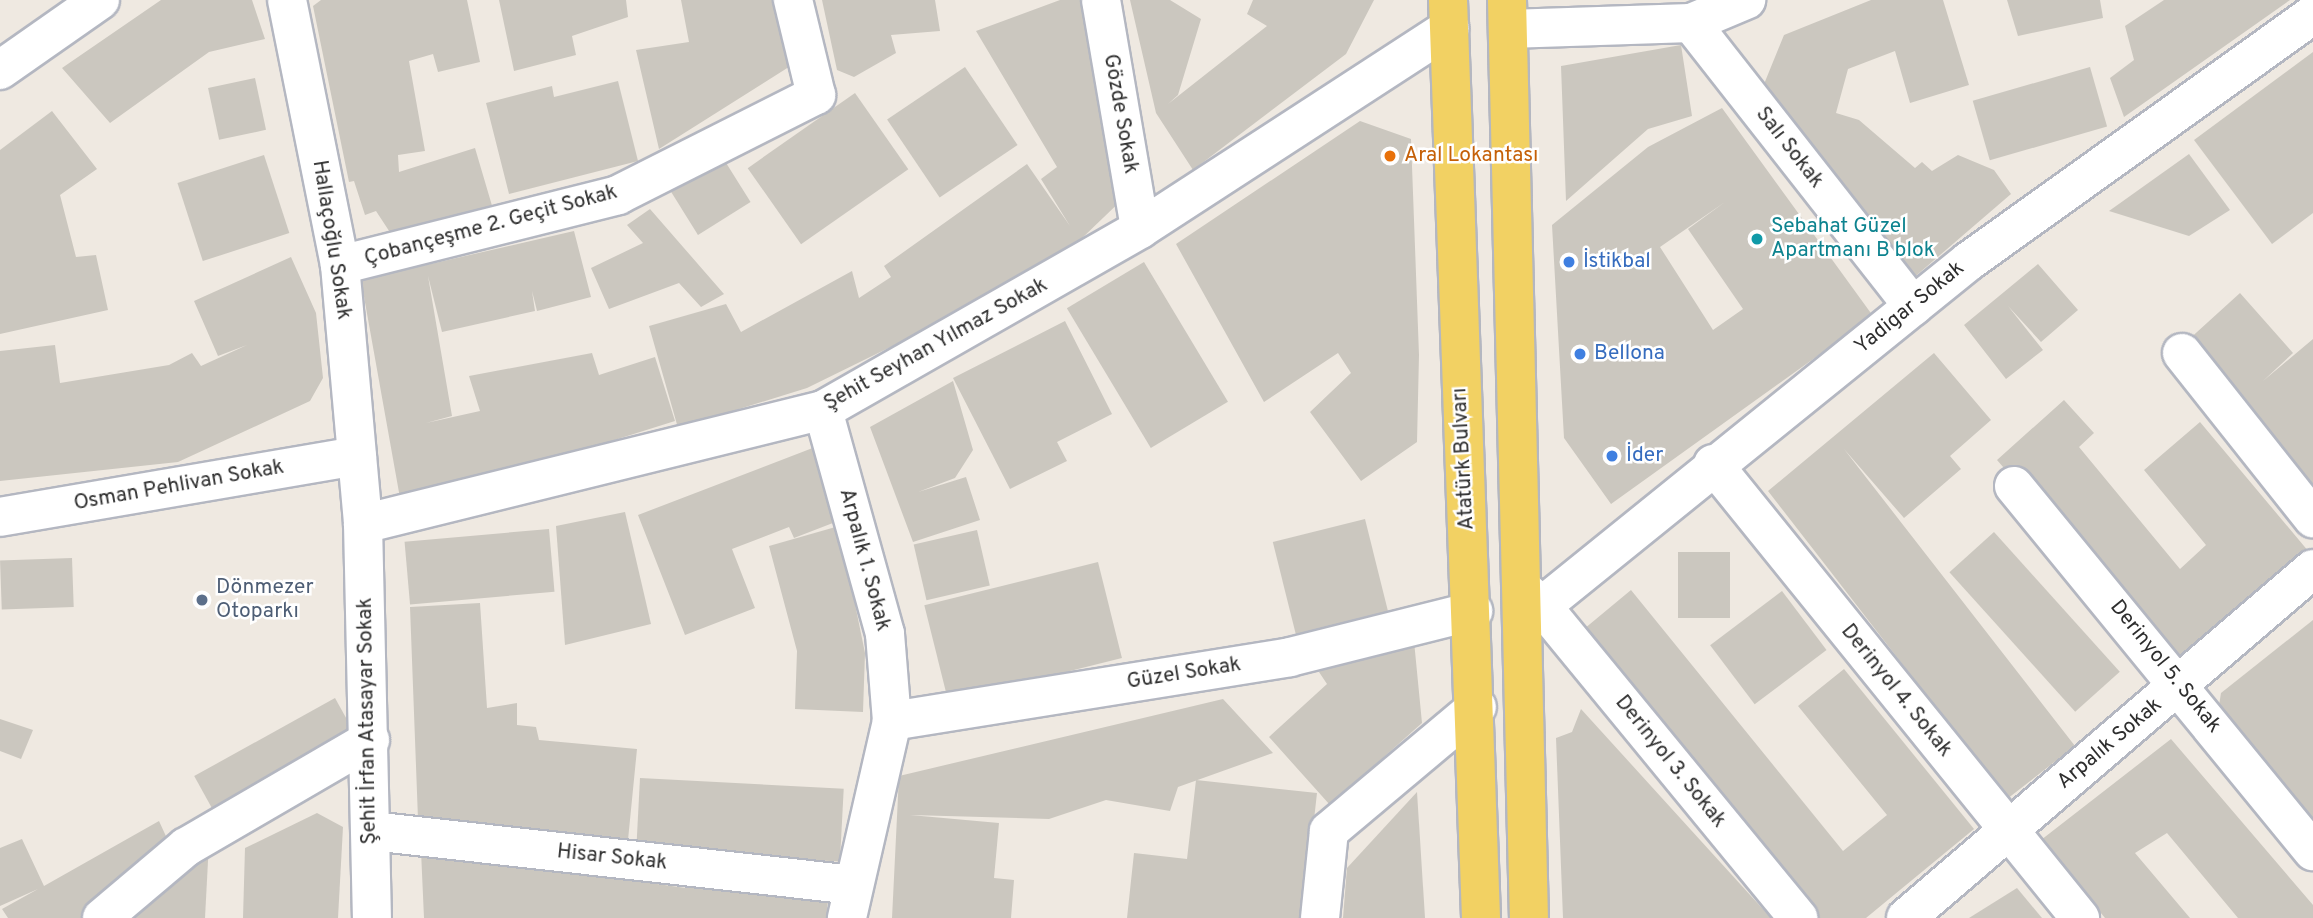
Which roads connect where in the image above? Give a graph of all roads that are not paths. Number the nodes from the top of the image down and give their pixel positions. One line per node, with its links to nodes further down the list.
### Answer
1 (100, 0): 10 (street)
2 (287, 0): 12 (street, Hallaçoğlu Sokak)
3 (793, 0): 12 (street, Çobançeşme 2. Geçit Sokak)
4 (1101, 0): 11 (street, Gözde Sokak)
5 (1746, 0): 9 (street)
6 (1449, 14): 11 (street, Şehit Seyhan Yılmaz Sokak); 24 (main road, Atatürk Bulvarı)
7 (1508, 14): 9 (street); 23 (main road)
8 (2313, 15): 13 (street, Yadigar Sokak)
9 (1691, 23): 13 (street, Salı Sokak)
10 (0, 70)
11 (1140, 229): 15 (street, Şehit Seyhan Yılmaz Sokak)
12 (340, 265): 16 (street, Hallaçoğlu Sokak)
13 (1913, 306): 17 (street, Yadigar Sokak)
14 (2182, 353): 20 (street)
15 (822, 410): 21 (street, Şehit Seyhan Yılmaz Sokak); 27 (street, Arpalık 1. Sokak)
16 (357, 456): 19 (street, Osman Pehlivan Sokak); 21 (street, Hallaçoğlu Sokak)
17 (1713, 464): 23 (street, Yadigar Sokak); 29 (street, Derinyol 4. Sokak)
18 (2014, 486): 25 (street, Derinyol 5. Sokak)
19 (0, 517)
20 (2313, 518)
21 (363, 524): 28 (street, Şehit İrfan Atasayar Sokak)
22 (2313, 569): 25 (street, Arpalık Sokak)
23 (1532, 597): 33 (main road); 38 (street, Derinyol 3. Sokak)
24 (1474, 611): 26 (main road, Atatürk Bulvarı); 27 (street, Güzel Sokak)
25 (2181, 684): 29 (street, Arpalık Sokak); 31 (street, Derinyol 5. Sokak)
26 (1477, 707): 36 (street); 37 (main road, Atatürk Bulvarı)
27 (892, 721): 32 (street, Arpalık 1. Sokak)
28 (370, 740): 30 (street, Şehit İrfan Atasayar Sokak); 34 (street)
29 (2007, 830): 39 (street, Arpalık Sokak); 40 (street, Derinyol 4. Sokak)
30 (372, 831): 32 (street, Hisar Sokak); 35 (street, Şehit İrfan Atasayar Sokak)
31 (2313, 850)
32 (850, 901)
33 (1534, 912)
34 (102, 918)
35 (372, 918)
36 (1320, 918)
37 (1481, 918)
38 (1798, 918)
39 (1906, 918)
40 (2080, 918)

